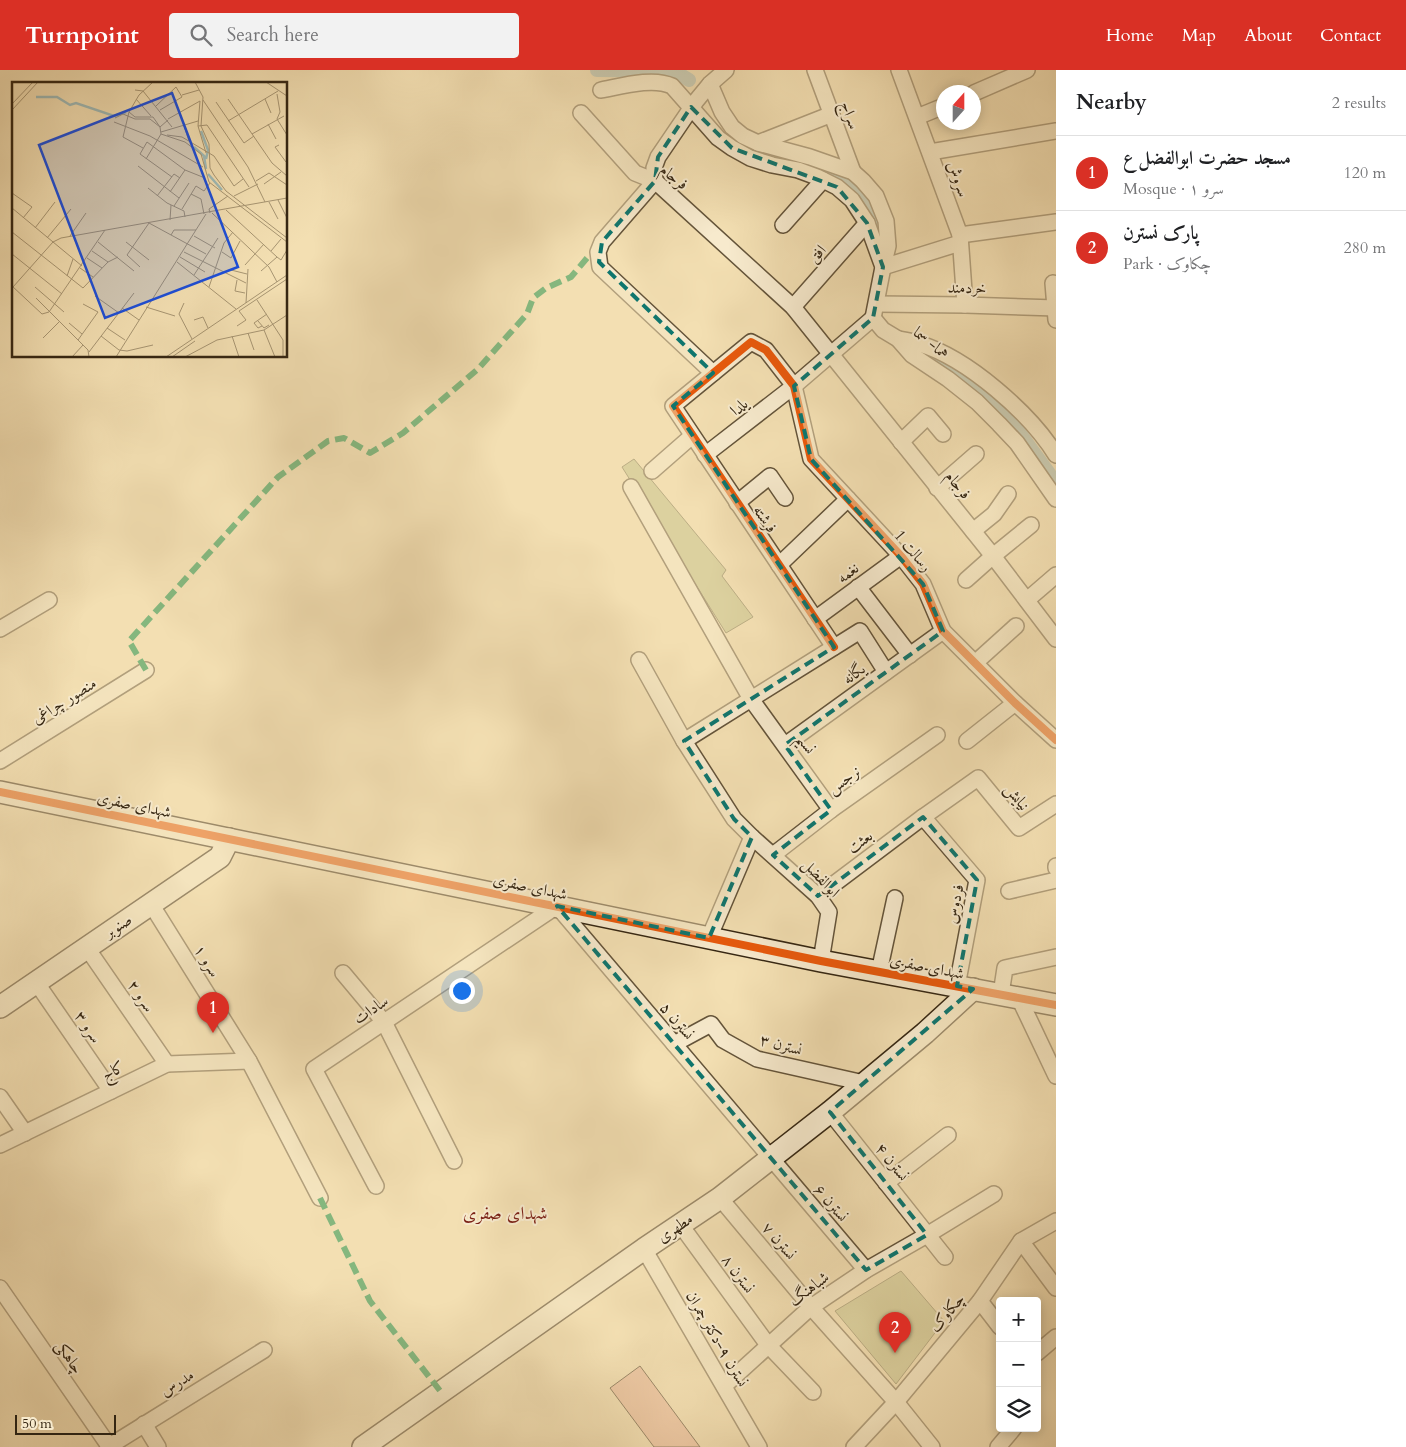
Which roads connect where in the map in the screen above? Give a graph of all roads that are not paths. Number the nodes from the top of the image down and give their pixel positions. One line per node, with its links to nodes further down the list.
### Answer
1 (726, 70): 5 (street)
2 (815, 70): 11 (street, سراج)
3 (899, 70): 12 (street, سروش)
4 (1027, 70): 7 (street)
5 (708, 85): 8 (street); 14 (street)
6 (601, 90): 8 (street)
7 (981, 90)
8 (694, 104): 17 (street); 18 (street)
9 (936, 109): 12 (street)
10 (581, 113): 18 (street, فرجام)
11 (832, 114): 14 (street); 16 (street, سراج)
12 (917, 117): 15 (street, سروش)
13 (1056, 131): 15 (street)
14 (758, 143): 16 (street)
15 (930, 152): 22 (street, سروش)
16 (853, 172): 23 (street)
17 (824, 180): 20 (street); 21 (street)
18 (655, 181): 26 (street, فرجام); 31 (street)
19 (1056, 222): 22 (street)
20 (867, 223): 23 (street); 26 (street, افق)
21 (783, 225)
22 (960, 239): 23 (street); 25 (street, سروش)
23 (883, 267): 27 (street)
24 (1054, 283): 28 (street)
25 (964, 305): 27 (street, خردمند); 28 (street, خردمند)
26 (793, 307): 30 (street, فرجام)
27 (875, 311): 29 (street); 30 (street, یلدا)
28 (1056, 312)
29 (898, 339): 36 (street, هما- سما); 45 (street, هما- سما)
30 (830, 354): 32 (street, یلدا); 35 (street, فرجام)
31 (713, 373): 32 (street); 34 (street, فرشته)
32 (794, 386): 38 (street, یلدا); 44 (street, رسالت 1)
33 (943, 434): 35 (street)
34 (692, 436): 38 (street, فرشته); 39 (street)
35 (901, 442): 41 (street, فرجام)
36 (1054, 446)
37 (976, 454): 41 (street)
38 (705, 455): 46 (street, فرشته)
39 (652, 471)
40 (631, 486): 68 (street, نسیم)
41 (937, 488): 48 (street, فرجام)
42 (1008, 494): 48 (street)
43 (785, 498): 46 (street)
44 (848, 499): 49 (street, رسالت 1); 51 (street)
45 (1056, 499)
46 (737, 503): 51 (street, فرشته)
47 (1031, 525): 50 (street)
48 (973, 531): 50 (street, فرجام)
49 (901, 556): 54 (street, نغمه); 60 (street, رسالت 1)
50 (993, 556): 53 (street); 56 (street, فرجام)
51 (779, 565): 57 (street, فرشته)
52 (1056, 575): 56 (street)
53 (966, 580)
54 (858, 587): 57 (street, نغمه); 63 (street)
55 (50, 600): 59 (street)
56 (1026, 600): 61 (street, فرجام)
57 (815, 619): 62 (street, فرشته)
58 (1016, 626): 65 (street)
59 (0, 629)
60 (943, 631): 63 (street, یگانه); 65 (street, رسالت 1)
61 (1056, 639)
62 (834, 647): 67 (street); 68 (street)
63 (910, 655): 67 (street, یگانه)
64 (639, 660): 72 (street, ابوالفضل)
65 (975, 663): 69 (street, رسالت 1)
66 (146, 670): 75 (street, منصور چراغی)
67 (886, 672): 74 (street, یگانه)
68 (751, 699): 72 (street); 74 (street, نسیم)
69 (1015, 703): 71 (street, رسالت 1); 73 (street)
70 (938, 736): 79 (street, نرجس)
71 (1056, 740)
72 (684, 741): 81 (street, ابوالفضل)
73 (967, 741)
74 (786, 745): 79 (street, نسیم)
75 (0, 761)
76 (978, 778): 78 (street, نیایش); 80 (street, بعثت)
77 (0, 792): 82 (street, شهدای صفری)
78 (1056, 804)
79 (831, 810): 83 (street, نرجس)
80 (923, 817): 86 (street, بعثت); 97 (street, فردوس)
81 (752, 838): 83 (street, ابوالفضل); 90 (street)
82 (230, 839): 88 (street, صنوبر); 89 (street, شهدای صفری)
83 (772, 855): 86 (street, ابوالفضل)
84 (1056, 880): 85 (street)
85 (1009, 891)
86 (818, 896): 93 (street, ابوالفضل)
87 (895, 898): 94 (street)
88 (151, 904): 91 (street, صنوبر); 103 (street, سرو ۱)
89 (557, 906): 90 (street, شهدای صفری); 101 (street, سادات); 102 (street, نسترن ۵)
90 (708, 938): 93 (street, شهدای صفری)
91 (87, 948): 96 (street, صنوبر); 104 (street, سرو ۲)
92 (1056, 957): 98 (street)
93 (821, 961): 94 (street, شهدای صفری)
94 (878, 972): 97 (street, شهدای صفری)
95 (343, 973): 101 (street)
96 (36, 982): 100 (street, صنوبر); 107 (street, سرو ۳)
97 (965, 988): 98 (street, شهدای صفری); 106 (street, مطهری)
98 (1010, 996): 99 (street, شهدای صفری); 105 (street)
99 (1056, 1005)
100 (0, 1007)
101 (384, 1022): 114 (street); 116 (street, سادات)
102 (674, 1044): 106 (street, نسترن ۳); 113 (street, نسترن ۵)
103 (249, 1061): 104 (street, کاج); 118 (street, سرو ۱)
104 (167, 1064): 107 (street, کاج)
105 (1056, 1076)
106 (864, 1083): 109 (street, مطهری)
107 (111, 1091): 110 (street, کاج)
108 (0, 1097): 110 (street)
109 (830, 1112): 113 (street, مطهری); 115 (street, نسترن ۴)
110 (25, 1133): 112 (street, کاج)
111 (948, 1135): 115 (street)
112 (0, 1146)
113 (771, 1158): 119 (street, مطهری); 126 (street, نسترن ۶)
114 (454, 1161)
115 (886, 1183): 122 (street, نسترن ۴)
116 (376, 1186)
117 (994, 1194): 122 (street, شباهنگ)
118 (320, 1198)
119 (720, 1198): 121 (street, مطهری); 130 (street, نسترن ۷)
120 (1056, 1220): 123 (street)
121 (680, 1224): 124 (street, مطهری); 133 (street, نسترن ۸)
122 (927, 1235): 125 (street, نسترن ۴); 126 (street, شباهنگ)
123 (1021, 1241): 128 (street); 129 (street, چکاوک)
124 (644, 1249): 136 (street, نسترن ۹-دکتر چمران); 143 (street, مطهری)
125 (945, 1257)
126 (866, 1270): 130 (street, شباهنگ)
127 (0, 1288): 141 (street, چاهکی)
128 (1056, 1288)
129 (980, 1301): 131 (street); 138 (street, چکاوک)
130 (811, 1307): 133 (street, شباهنگ); 138 (street, نسترن ۷)
131 (996, 1322)
132 (1056, 1337): 135 (street)
133 (768, 1345): 136 (street, شباهنگ); 137 (street, نسترن ۸)
134 (264, 1350): 139 (street, مدرس)
135 (1041, 1350)
136 (724, 1386): 144 (street, نسترن ۹-دکتر چمران)
137 (813, 1392)
138 (896, 1402): 145 (street, چکاوک); 146 (street, نسترن ۷)
139 (144, 1424): 141 (street, مدرس); 142 (street)
140 (1011, 1432): 147 (street)
141 (108, 1447)
142 (158, 1447)
143 (363, 1447)
144 (759, 1447)
145 (854, 1447)
146 (932, 1447)
147 (998, 1447)

